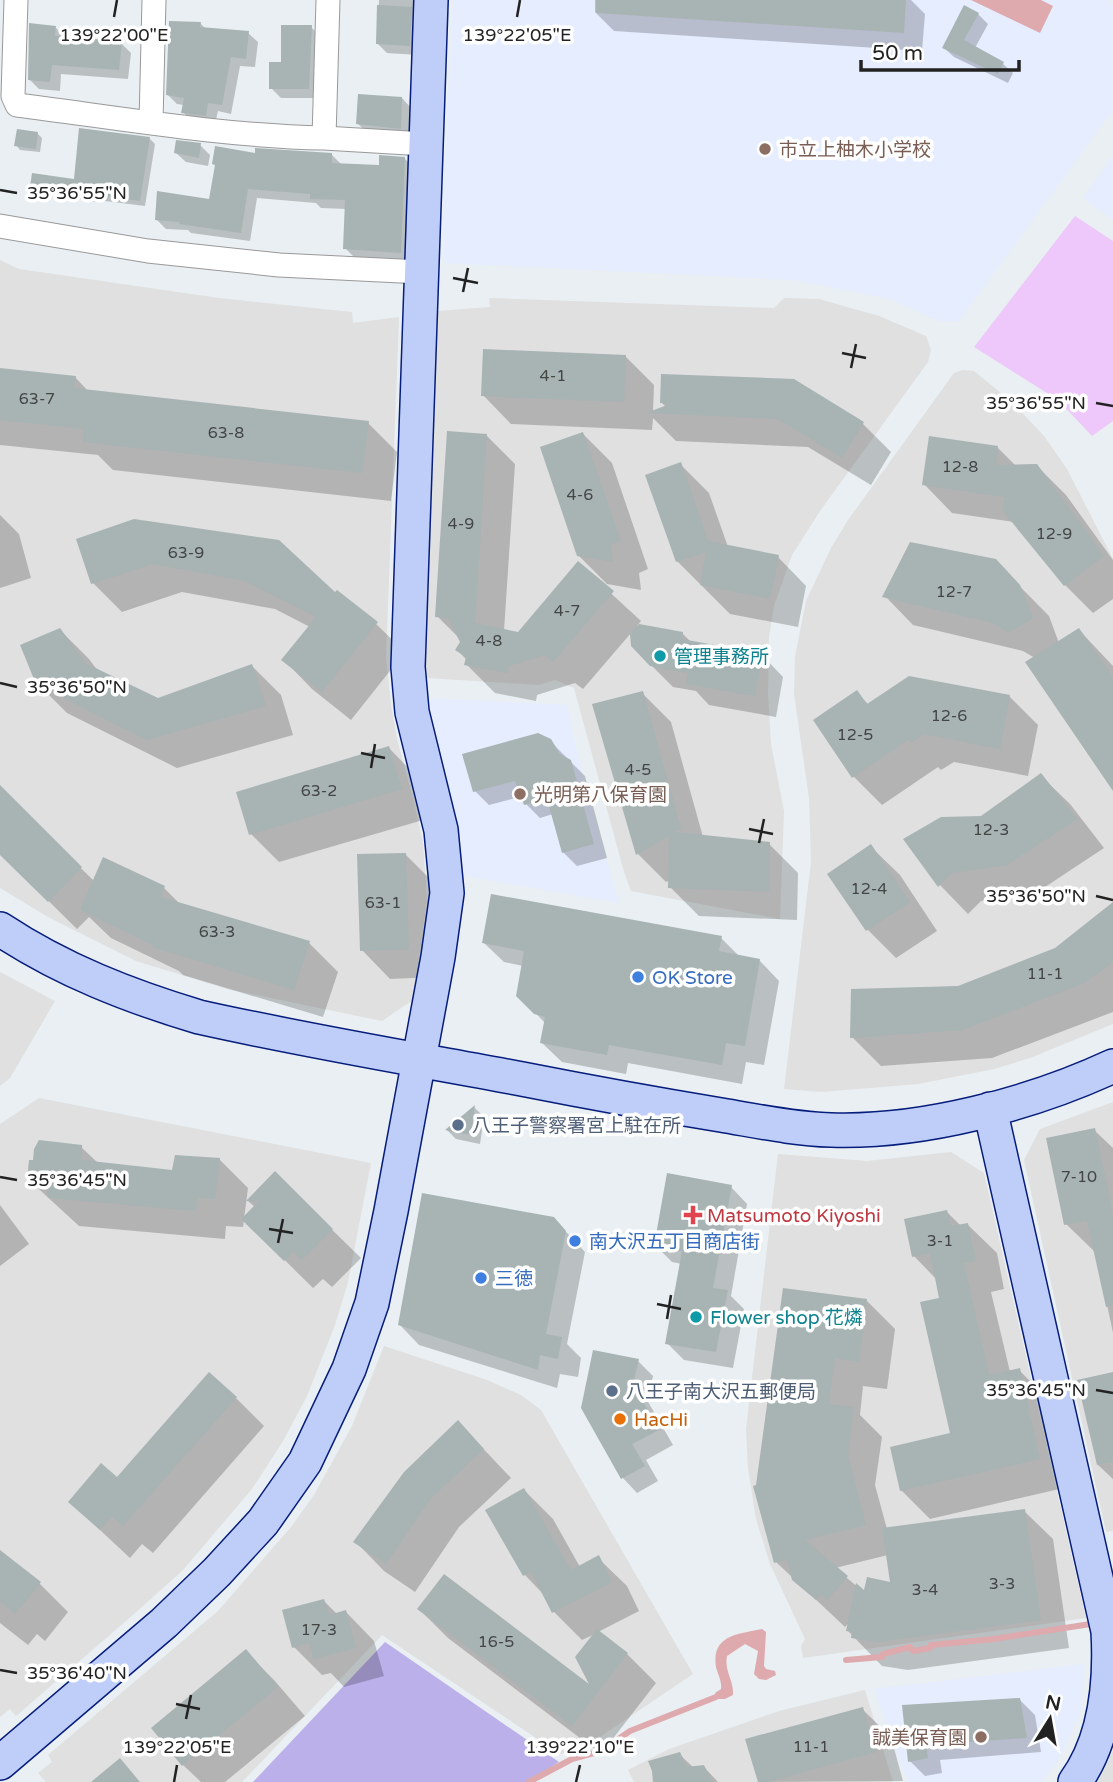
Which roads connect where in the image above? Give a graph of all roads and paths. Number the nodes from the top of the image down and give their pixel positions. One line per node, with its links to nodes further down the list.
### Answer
1 (16, 0): 5 (street)
2 (154, 0): 5 (street)
3 (328, 0): 6 (street)
4 (431, 0): 7 (street)
5 (151, 122): 6 (street)
6 (324, 138): 7 (street)
7 (425, 144): 9 (street)
8 (0, 226): 9 (street)
9 (421, 272): 11 (street)
10 (0, 929): 11 (street)
11 (420, 1060): 13 (street); 14 (street)
12 (1113, 1066): 13 (street)
13 (990, 1109): 15 (street)
14 (0, 1763)
15 (1075, 1782)

